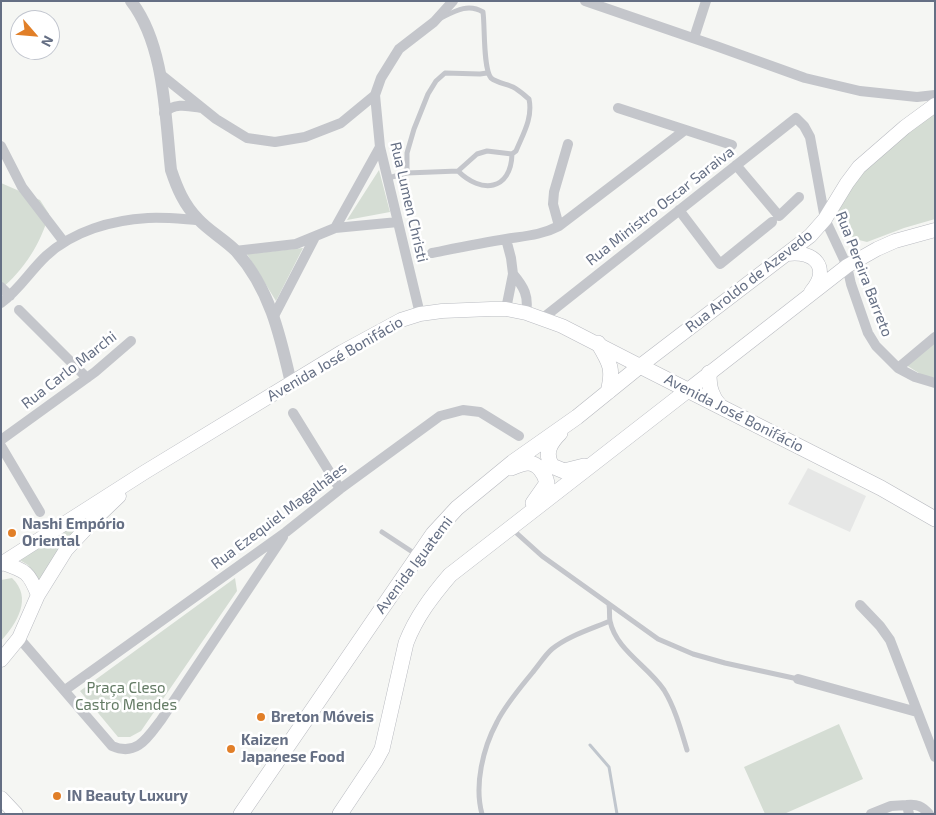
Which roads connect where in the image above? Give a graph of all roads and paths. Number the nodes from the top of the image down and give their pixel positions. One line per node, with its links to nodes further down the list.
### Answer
1 (131, 1): 8 (street)
2 (453, 1): 5 (street)
3 (585, 1): 6 (street)
4 (706, 1): 6 (street)
5 (434, 22): 7 (lane); 9 (street)
6 (694, 38): 10 (street)
7 (488, 73): 23 (lane); 26 (lane)
8 (160, 74): 13 (street); 15 (street)
9 (375, 95): 12 (street); 16 (street, Rua Lumen Christi)
10 (935, 95)
11 (935, 105): 30 (main road, Rua Aroldo de Azevedo)
12 (362, 106): 13 (street); 16 (street)
13 (203, 108): 15 (street)
14 (618, 108): 18 (street)
15 (164, 113): 31 (street)
16 (377, 115): 22 (street, Rua Lumen Christi)
17 (796, 118): 24 (street, Rua Ministro Oscar Saraiva); 30 (street, Rua Pereira Barreto)
18 (685, 130): 20 (street); 34 (street)
19 (568, 144): 34 (street)
20 (732, 145)
21 (1, 146): 39 (street)
22 (380, 147): 27 (street, Rua Lumen Christi); 35 (street)
23 (512, 154): 25 (lane); 25 (lane)
24 (736, 165): 28 (street); 29 (street, Rua Ministro Oscar Saraiva)
25 (458, 171): 26 (lane)
26 (408, 173): 27 (lane)
27 (388, 178): 32 (street, Rua Lumen Christi)
28 (800, 198)
29 (679, 210): 33 (street); 53 (street, Rua Ministro Oscar Saraiva)
30 (825, 219): 42 (main road, Rua Aroldo de Azevedo); 43 (street, Rua Pereira Barreto)
31 (198, 220): 39 (street); 40 (street)
32 (398, 222): 35 (street); 51 (street, Rua Lumen Christi)
33 (772, 222)
34 (559, 226): 38 (street)
35 (335, 228): 37 (street)
36 (935, 230): 43 (main road)
37 (316, 237): 40 (street); 52 (street)
38 (506, 239): 41 (street); 44 (street)
39 (64, 242): 47 (street)
40 (235, 251): 52 (street)
41 (432, 253)
42 (787, 254): 46 (main road); 57 (main road, Rua Aroldo de Azevedo)
43 (847, 266): 46 (main road); 58 (street, Rua Pereira Barreto)
44 (513, 274): 48 (street); 50 (street)
45 (1, 287): 47 (street)
46 (806, 299): 59 (main road)
47 (6, 300)
48 (506, 309): 50 (main road, Avenida José Bonifácio); 51 (main road, Avenida José Bonifácio)
49 (19, 310): 60 (street)
50 (526, 313): 53 (main road, Avenida José Bonifácio)
51 (420, 314): 61 (main road, Avenida José Bonifácio)
52 (274, 316): 61 (street)
53 (543, 318): 56 (main road, Avenida José Bonifácio)
54 (935, 337): 58 (street)
55 (131, 341): 60 (street, Rua Carlo Marchi)
56 (598, 343): 57 (main road, Avenida José Bonifácio); 64 (main road)
57 (640, 366): 63 (main road, Avenida José Bonifácio); 64 (main road, Avenida Iguatemi)
58 (898, 368): 62 (street, Rua Pereira Barreto)
59 (709, 374): 63 (main road); 65 (main road)
60 (87, 378): 69 (street, Rua Carlo Marchi)
61 (291, 383): 73 (main road, Avenida José Bonifácio)
62 (935, 383)
63 (688, 390): 65 (main road, Avenida José Bonifácio); 71 (main road)
64 (608, 392): 67 (main road, Avenida Iguatemi)
65 (720, 406): 76 (main road, Avenida José Bonifácio)
66 (293, 412): 74 (street)
67 (577, 416): 71 (main road); 72 (main road, Avenida Iguatemi)
68 (519, 436): 74 (street, Rua Ezequiel Magalhães)
69 (1, 440)
70 (1, 446): 75 (street)
71 (596, 461): 77 (main road)
72 (505, 469): 77 (main road); 80 (main road, Avenida Iguatemi)
73 (145, 472): 81 (main road, Avenida José Bonifácio); 82 (main road)
74 (340, 489): 78 (street, Rua Ezequiel Magalhães)
75 (40, 512)
76 (934, 517)
77 (512, 526): 83 (lane); 95 (main road)
78 (286, 532): 89 (street, Rua Ezequiel Magalhães); 89 (street)
79 (382, 532): 80 (lane)
80 (417, 556): 97 (main road, Avenida Iguatemi)
81 (2, 564): 82 (main road)
82 (38, 595): 86 (main road)
83 (609, 605): 85 (lane); 88 (lane)
84 (860, 606): 90 (street)
85 (610, 621): 91 (lane); 98 (lane)
86 (19, 638): 87 (main road); 89 (street)
87 (1, 660)
88 (798, 679): 90 (street)
89 (65, 690)
90 (917, 712): 92 (street)
91 (688, 750)
92 (935, 757)
93 (1, 798): 96 (main road)
94 (908, 809): 99 (street); 100 (street)
95 (344, 812)
96 (16, 814)
97 (241, 814)
98 (482, 814)
99 (871, 814)
100 (929, 814)

